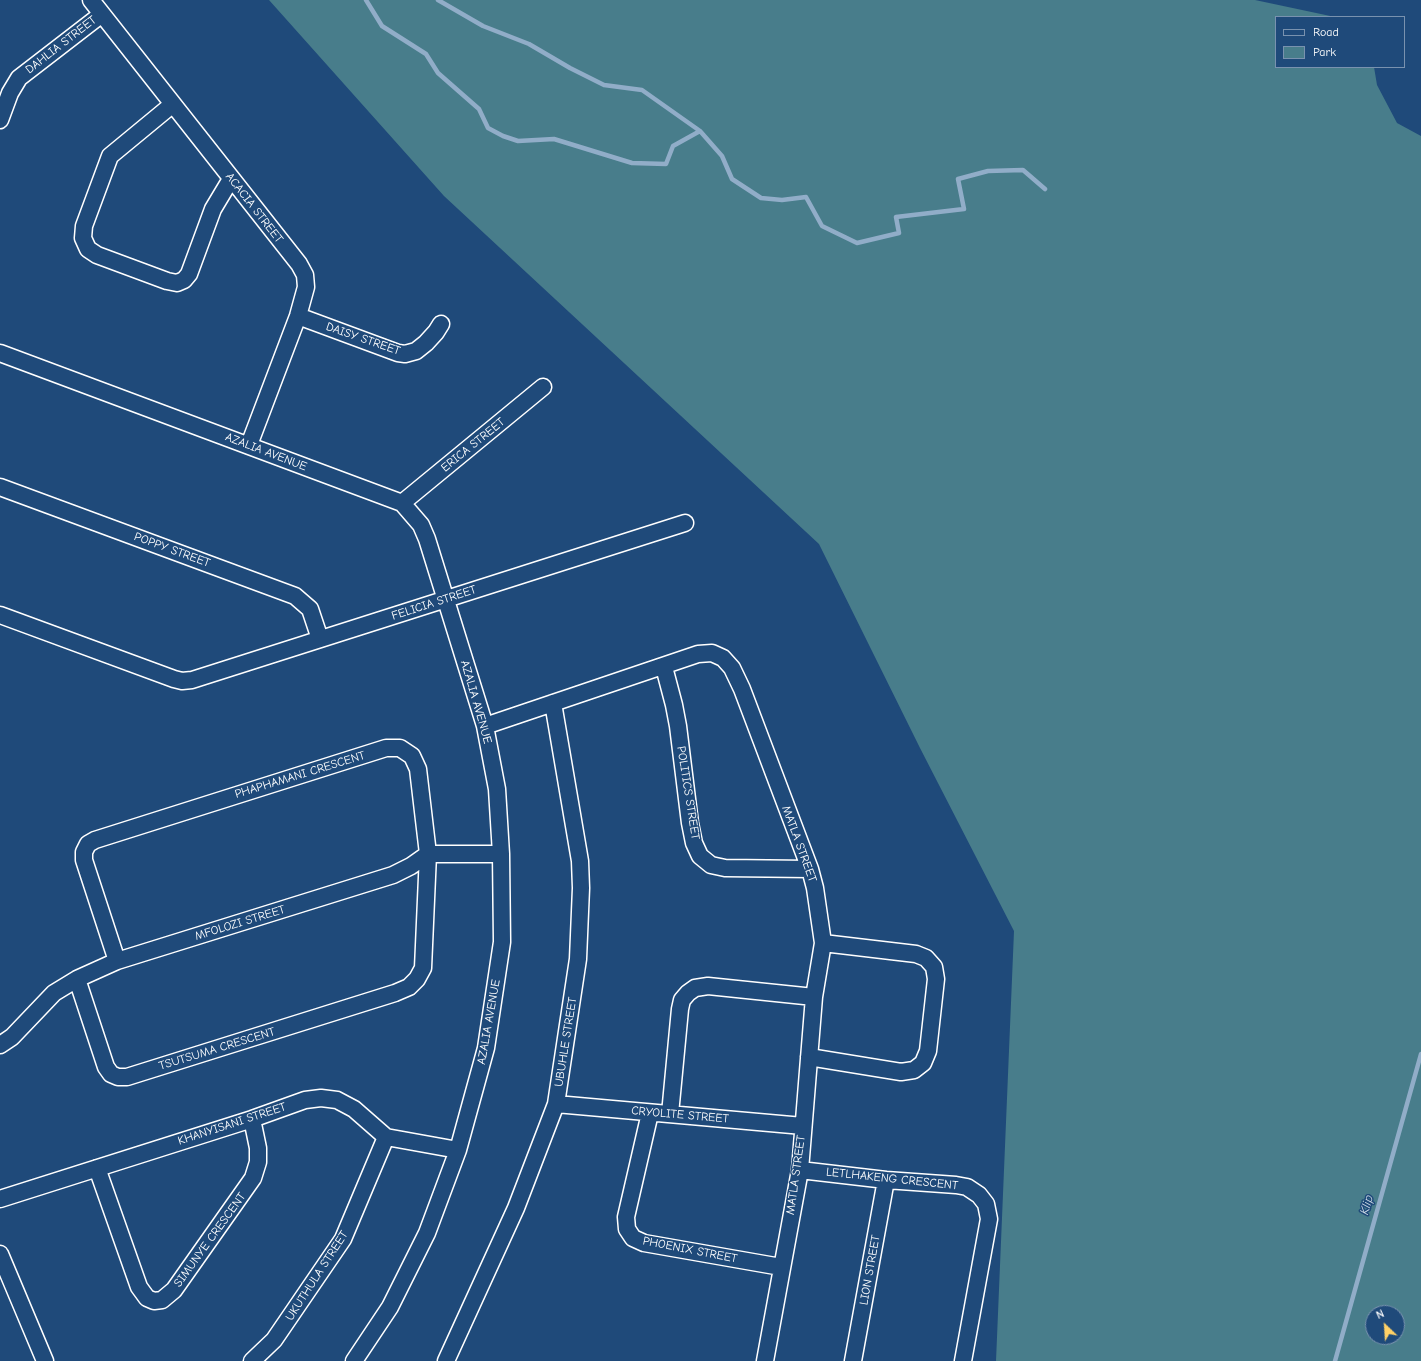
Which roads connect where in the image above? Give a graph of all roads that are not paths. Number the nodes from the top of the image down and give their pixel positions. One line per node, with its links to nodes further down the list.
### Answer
1 (91, 0): 2 (street, ACACIA STREET)
2 (102, 14): 3 (street, ACACIA STREET); 4 (street, DAHLIA STREET)
3 (174, 104): 5 (street, ACACIA STREET); 5 (street)
4 (0, 120)
5 (231, 179): 6 (street, ACACIA STREET)
6 (298, 316): 7 (street, DAISY STREET); 10 (street, ACACIA STREET)
7 (441, 324)
8 (0, 353): 10 (street, AZALIA AVENUE)
9 (543, 387): 12 (street, ERICA STREET)
10 (249, 445): 12 (street, AZALIA AVENUE)
11 (0, 487): 16 (street, POPPY STREET)
12 (402, 503): 14 (street, AZALIA AVENUE)
13 (685, 523): 14 (street, FELICIA STREET)
14 (446, 599): 16 (street, FELICIA STREET); 19 (street, AZALIA AVENUE)
15 (0, 615): 16 (street, FELICIA STREET)
16 (320, 639)
17 (664, 667): 18 (street, MATLA STREET); 22 (street, MATLA STREET); 22 (street, POLITICS STREET)
18 (553, 703): 19 (street, MATLA STREET); 30 (street, UBUHLE STREET)
19 (485, 726): 21 (street, AZALIA AVENUE)
20 (428, 854): 21 (street); 24 (street, MFOLOZI STREET); 24 (street, PHAPHAMANI CRESCENT); 26 (street, PHAPHAMANI CRESCENT)
21 (501, 854): 36 (street, AZALIA AVENUE)
22 (810, 869): 23 (street, MATLA STREET)
23 (823, 943): 27 (street, MATLA STREET); 29 (street)
24 (117, 961): 25 (street, MFOLOZI STREET)
25 (77, 979): 26 (street, TSUTSUMA CRESCENT); 28 (street, MFOLOZI STREET)
26 (417, 979)
27 (814, 997): 29 (street, MATLA STREET); 32 (street)
28 (0, 1045)
29 (809, 1057): 34 (street, MATLA STREET)
30 (556, 1104): 31 (street, CRYOLITE STREET); 46 (street, UBUHLE STREET)
31 (650, 1113): 32 (street, CRYOLITE STREET); 42 (street, PHOENIX STREET)
32 (670, 1114): 34 (street, CRYOLITE STREET)
33 (252, 1119): 35 (street, KHANYISANI STREET); 37 (street, KHANYISANI STREET); 37 (street, SIMUNYE CRESCENT)
34 (803, 1126): 38 (street, MATLA STREET)
35 (386, 1137): 36 (street, KHANYISANI STREET); 44 (street, UKUTHULA STREET)
36 (458, 1150): 45 (street, AZALIA AVENUE)
37 (97, 1168): 40 (street, KHANYISANI STREET)
38 (800, 1170): 39 (street, LETLHAKENG CRESCENT); 42 (street, MATLA STREET)
39 (886, 1180): 48 (street, LION STREET); 49 (street, LETLHAKENG CRESCENT)
40 (0, 1199)
41 (0, 1254): 43 (street)
42 (781, 1267): 47 (street, MATLA STREET)
43 (45, 1361)
44 (252, 1361)
45 (354, 1361)
46 (446, 1361)
47 (765, 1361)
48 (853, 1361)
49 (963, 1361)

